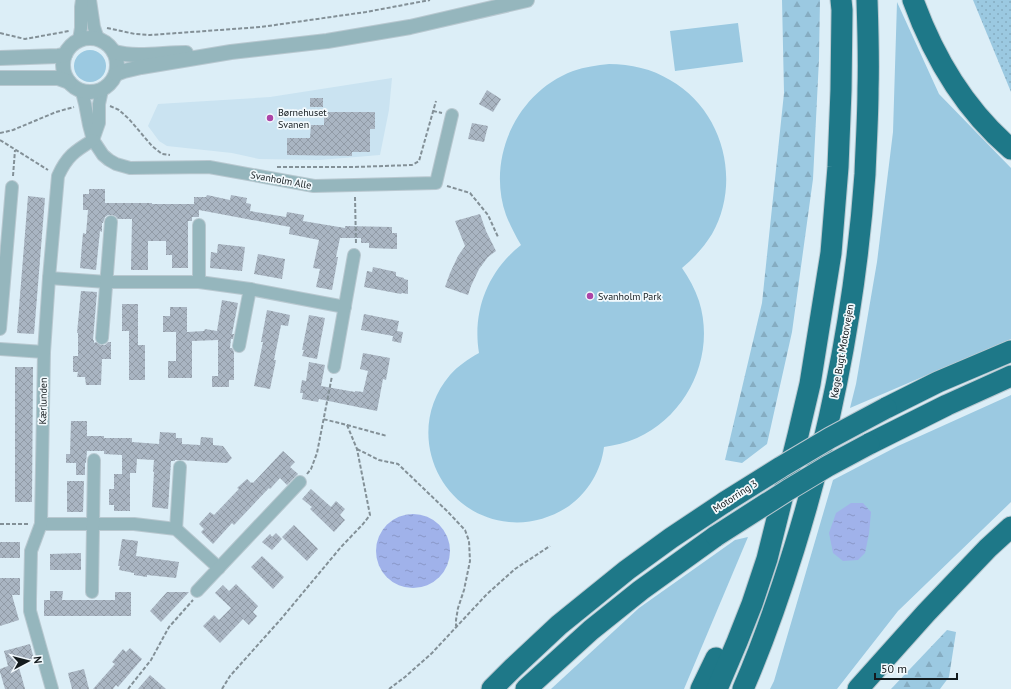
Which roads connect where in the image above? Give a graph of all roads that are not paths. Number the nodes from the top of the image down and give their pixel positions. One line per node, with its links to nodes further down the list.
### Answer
1 (82, 0): 8 (street)
2 (90, 0): 7 (street)
3 (526, 0): 10 (street)
4 (841, 0): 43 (highway)
5 (867, 0): 54 (highway, Køge Bugt Motorvejen)
6 (913, 0): 20 (highway)
7 (96, 33): 8 (street); 9 (street)
8 (80, 34): 11 (street)
9 (114, 52): 10 (street); 13 (street)
10 (231, 52): 13 (street)
11 (65, 54): 12 (street); 15 (street)
12 (0, 58)
13 (116, 74): 16 (street)
14 (0, 78): 15 (street)
15 (69, 82): 17 (street)
16 (100, 97): 17 (street); 19 (street)
17 (84, 98): 19 (street, Svanholm Alle)
18 (452, 115): 19 (street, Svanholm Alle)
19 (93, 140): 25 (street, Kærlunden)
20 (1011, 149)
21 (12, 187): 30 (street)
22 (111, 222): 26 (street)
23 (199, 225): 27 (street)
24 (354, 255): 29 (street)
25 (49, 278): 26 (street); 35 (street, Kærlunden)
26 (107, 282): 27 (street); 31 (street)
27 (199, 282): 28 (street)
28 (250, 289): 29 (street); 32 (street)
29 (345, 307): 36 (street)
30 (0, 329)
31 (102, 338)
32 (239, 346)
33 (0, 349): 35 (street)
34 (1011, 351): 50 (highway, Motorring 3, bridge)
35 (44, 352): 41 (street, Kærlunden)
36 (334, 367)
37 (1011, 376): 51 (highway, bridge)
38 (94, 460): 42 (street)
39 (180, 467): 45 (street)
40 (300, 482): 46 (street)
41 (41, 524): 42 (street); 49 (street, Kærlunden)
42 (92, 524): 45 (street); 48 (street)
43 (775, 526): 52 (highway); 53 (highway)
44 (1011, 528): 55 (highway)
45 (176, 529): 46 (street)
46 (219, 568): 47 (street)
47 (197, 591)
48 (92, 592)
49 (52, 689)
50 (492, 689)
51 (526, 689)
52 (701, 689)
53 (717, 689)
54 (743, 689)
55 (858, 689)

